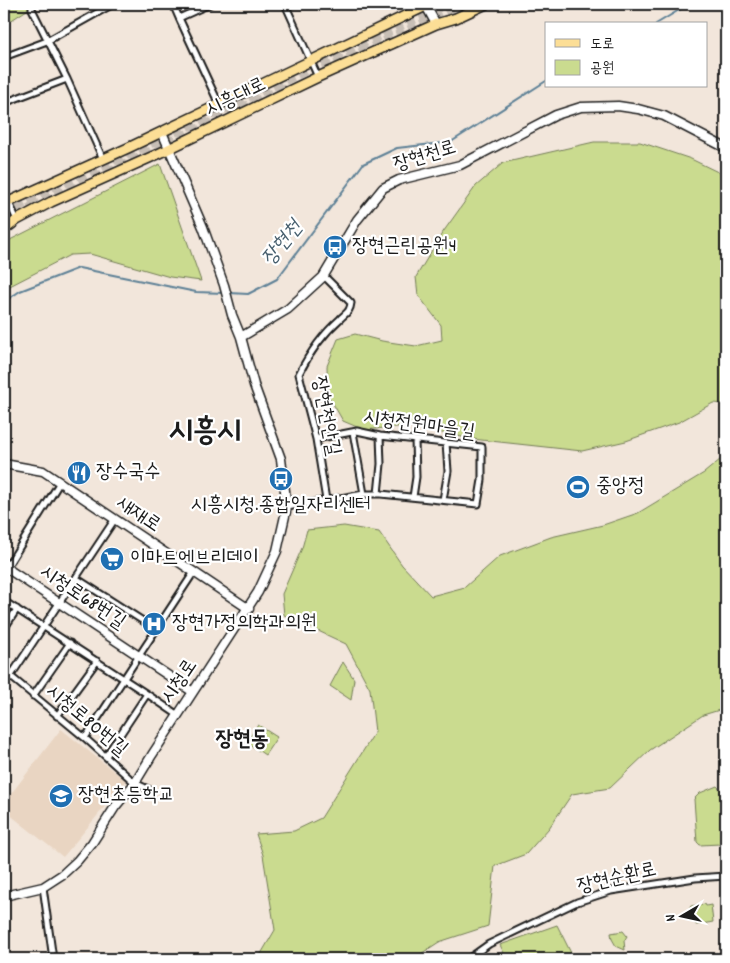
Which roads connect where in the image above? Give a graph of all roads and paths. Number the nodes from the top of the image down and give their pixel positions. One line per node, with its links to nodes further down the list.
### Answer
1 (32, 4): 10 (street)
2 (113, 4): 10 (street)
3 (173, 4): 8 (street)
4 (210, 4): 8 (street)
5 (285, 4): 12 (street)
6 (427, 4): 9 (street); 12 (main road, 시흥대로)
7 (478, 5): 9 (main road, 시흥대로)
8 (179, 18): 16 (street)
9 (436, 24): 13 (main road, 시흥대로)
10 (47, 41): 11 (street); 14 (street)
11 (4, 57)
12 (312, 61): 13 (street); 16 (main road, 시흥대로)
13 (318, 78): 19 (main road, 시흥대로)
14 (67, 79): 15 (street); 20 (street)
15 (4, 103)
16 (219, 104): 17 (main road, 시흥대로)
17 (162, 132): 19 (street, 시청로); 20 (main road, 시흥대로)
18 (726, 148): 27 (street, 장현천로)
19 (170, 149): 23 (main road, 시흥대로); 28 (street, 시청로)
20 (103, 159): 21 (main road, 시흥대로)
21 (45, 186): 23 (main road); 24 (main road, 시흥대로)
22 (4, 192): 24 (street)
23 (51, 202): 25 (main road, 시흥대로)
24 (6, 203): 25 (street)
25 (17, 220): 26 (main road, 시흥대로)
26 (4, 230)
27 (324, 276): 28 (street, 장현천로); 31 (street, 장현천안길)
28 (241, 337): 41 (street, 시청로)
29 (353, 432): 30 (street, 시청전원마을길); 31 (street, 시청전원마을길); 36 (street)
30 (380, 436): 32 (street, 시청전원마을길); 37 (street)
31 (316, 439): 39 (street, 장현천안길)
32 (415, 440): 33 (street, 시청전원마을길); 38 (street)
33 (446, 444): 40 (street); 40 (street, 시청전원마을길)
34 (4, 464): 35 (street, 새재로)
35 (60, 482): 42 (street, 새재로); 43 (street)
36 (364, 494): 37 (street, 시청전원마을길); 39 (street, 시청전원마을길)
37 (378, 494): 38 (street, 시청전원마을길)
38 (412, 497): 40 (street, 시청전원마을길)
39 (326, 500): 41 (street, 시청전원마을길)
40 (444, 500)
41 (287, 507): 49 (street, 시청로)
42 (115, 519): 44 (street, 새재로); 45 (street)
43 (5, 565): 47 (street, 시청로68번길)
44 (194, 572): 49 (street, 새재로); 52 (street)
45 (76, 578): 47 (street); 52 (street)
46 (4, 601): 48 (street)
47 (60, 603): 50 (street); 54 (street, 시청로68번길)
48 (17, 609): 50 (street); 51 (street)
49 (248, 609): 59 (street, 시청로)
50 (44, 627): 53 (street); 57 (street)
51 (4, 629)
52 (156, 630): 54 (street)
53 (70, 644): 55 (street); 61 (street)
54 (140, 656): 58 (street); 59 (street, 시청로68번길)
55 (97, 661): 58 (street); 63 (street)
56 (4, 671): 57 (street, 시청로80번길)
57 (10, 677): 61 (street, 시청로80번길)
58 (124, 678): 60 (street); 64 (street)
59 (193, 692): 62 (street, 시청로)
60 (148, 694): 62 (street); 65 (street)
61 (34, 696): 63 (street, 시청로80번길)
62 (178, 715): 66 (street, 시청로)
63 (58, 716): 64 (street, 시청로80번길)
64 (85, 738): 65 (street, 시청로80번길)
65 (106, 756): 66 (street, 시청로80번길)
66 (134, 783): 67 (street, 시청로80번길); 69 (street, 시청로)
67 (150, 790)
68 (726, 876): 72 (street, 장현순환로)
69 (43, 887): 70 (street, 시청로); 71 (street)
70 (4, 896)
71 (53, 959)
72 (468, 959)

